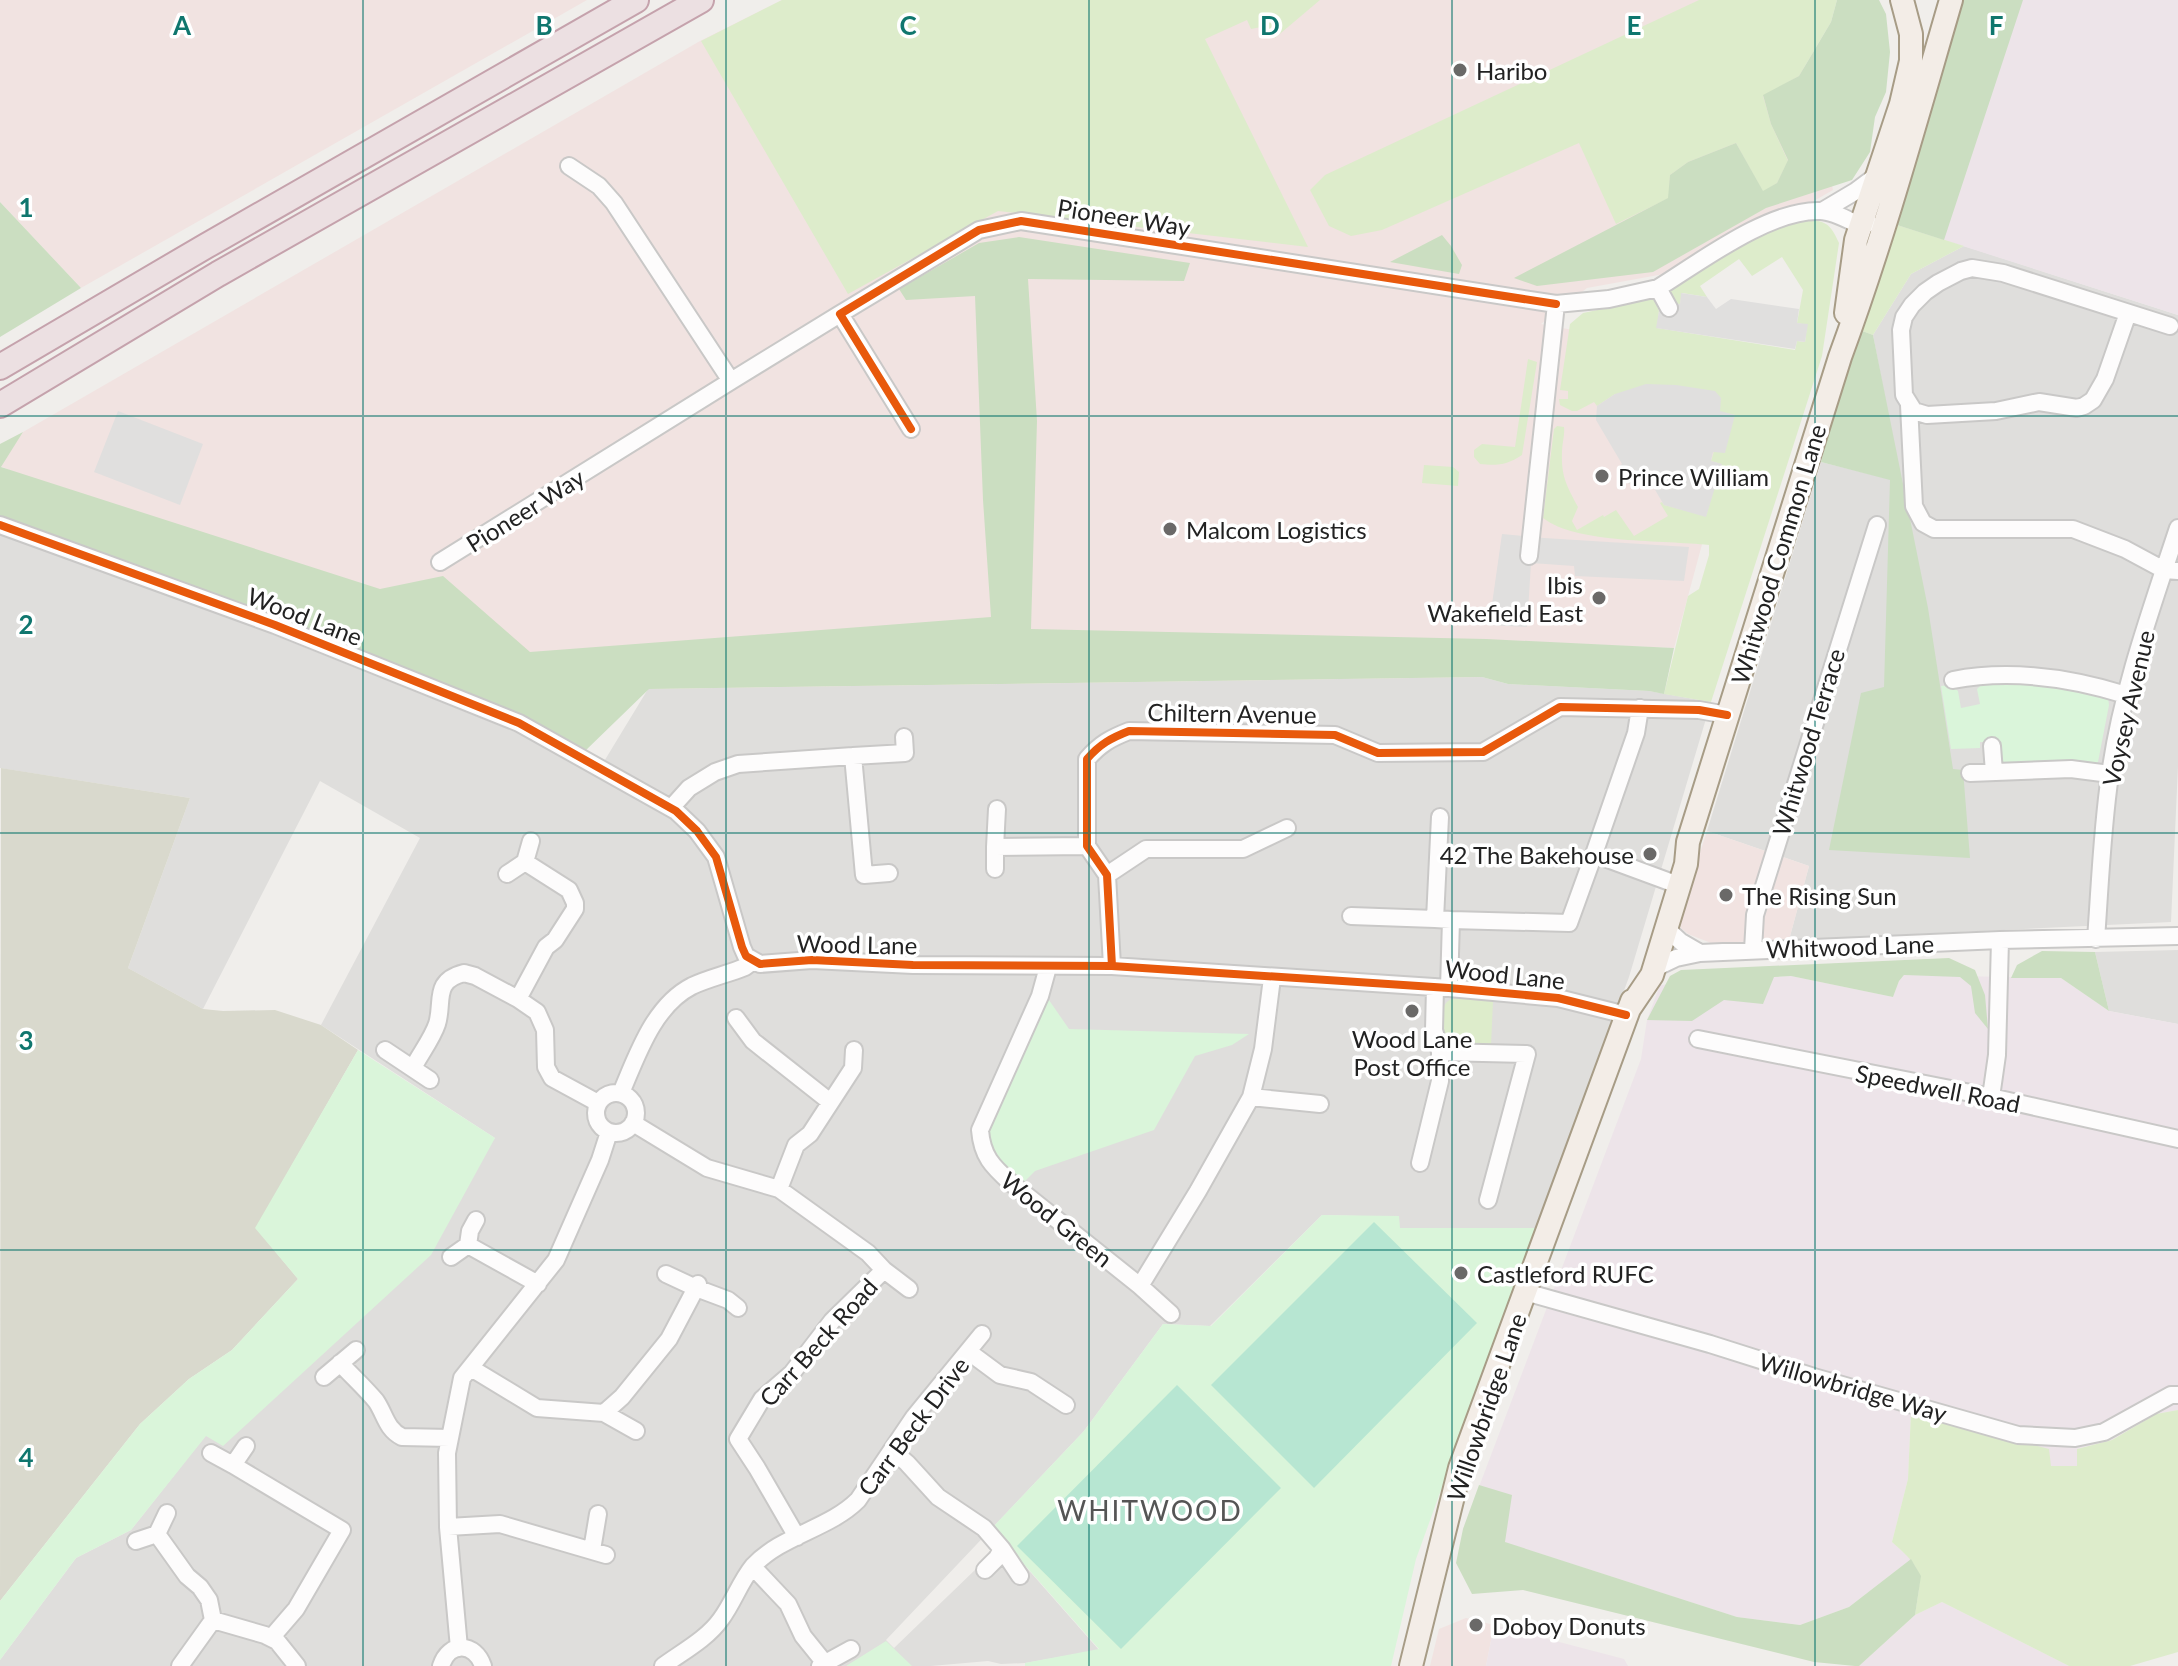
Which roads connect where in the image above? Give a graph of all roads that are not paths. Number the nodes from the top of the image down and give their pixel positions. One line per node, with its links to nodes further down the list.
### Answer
1 (636, 0): 17 (highway)
2 (701, 0): 19 (highway)
3 (1902, 0): 6 (main road, Whitwood Common Lane)
4 (1951, 0): 7 (main road, Whitwood Common Lane)
5 (569, 166): 18 (street)
6 (1876, 176): 8 (street, Pioneer Way); 9 (main road, Whitwood Common Lane)
7 (1893, 197): 9 (street); 16 (main road, Whitwood Common Lane)
8 (1824, 210): 9 (street); 10 (street, Pioneer Way)
9 (1854, 228): 16 (main road, Whitwood Common Lane)
10 (1658, 288): 11 (street, Pioneer Way); 12 (street)
11 (1556, 304): 14 (street, Pioneer Way); 25 (street)
12 (1669, 308)
13 (2128, 313): 15 (street); 20 (street); 20 (street)
14 (840, 314): 18 (street, Pioneer Way); 21 (street)
15 (2170, 326)
16 (1840, 357): 31 (main road, Whitwood Common Lane)
17 (0, 367)
18 (731, 381): 26 (street, Pioneer Way)
19 (0, 405)
20 (1909, 405): 27 (street)
21 (911, 429)
22 (0, 525): 38 (street, Wood Lane)
23 (2178, 528): 27 (street, Voysey Avenue)
24 (1878, 532): 59 (street, Whitwood Terrace)
25 (1529, 556)
26 (440, 562)
27 (2171, 571): 29 (street, Voysey Avenue)
28 (1953, 680): 29 (street)
29 (2126, 695): 37 (street, Voysey Avenue)
30 (1640, 708): 31 (street, Chiltern Avenue); 44 (street, Chiltern Avenue); 46 (street)
31 (1727, 715): 43 (main road, Whitwood Common Lane)
32 (904, 737): 34 (street)
33 (1992, 746): 35 (street)
34 (853, 756): 38 (street); 49 (street)
35 (1994, 772): 36 (street); 37 (street)
36 (1970, 773)
37 (2110, 774): 56 (street, Voysey Avenue)
38 (671, 808): 61 (street, Wood Lane)
39 (997, 809): 45 (street)
40 (1440, 817): 54 (street)
41 (1287, 828): 51 (street)
42 (531, 841): 47 (street)
43 (1688, 842): 52 (main road, Whitwood Common Lane); 58 (main road, Whitwood Common Lane)
44 (1087, 846): 45 (street); 51 (street)
45 (995, 847): 48 (street)
46 (1594, 854): 52 (street); 54 (street)
47 (525, 862): 50 (street); 66 (street)
48 (995, 869)
49 (889, 873)
50 (507, 874)
51 (1107, 875): 62 (street)
52 (1670, 882): 58 (main road, Whitwood Common Lane)
53 (1351, 916): 54 (street)
54 (1443, 919): 65 (street)
55 (2178, 936): 56 (street, Whitwood Lane)
56 (2096, 939): 57 (street, Whitwood Lane)
57 (2000, 940): 59 (street, Whitwood Lane); 77 (street)
58 (1662, 950): 60 (street); 60 (street, Whitwood Lane); 67 (main road, Whitwood Common Lane)
59 (1753, 950): 60 (street, Whitwood Lane)
60 (1700, 953)
61 (753, 961): 63 (street, Wood Lane); 75 (street, Wood Lane)
62 (1112, 966): 63 (street, Wood Lane); 64 (street, Wood Lane)
63 (1048, 967): 95 (street, Wood Green)
64 (1272, 978): 65 (street, Wood Lane); 76 (street)
65 (1442, 987): 67 (street, Wood Lane); 72 (street)
66 (518, 999): 73 (street); 79 (street)
67 (1627, 1014): 84 (main road, Whitwood Common Lane)
68 (736, 1018): 78 (street)
69 (1698, 1039): 77 (street, Speedwell Road)
70 (385, 1050): 73 (street)
71 (854, 1050): 78 (street)
72 (1440, 1052): 85 (street); 87 (street)
73 (413, 1068): 74 (street)
74 (430, 1080)
75 (621, 1093): 79 (street); 81 (street)
76 (1251, 1097): 80 (street); 95 (street)
77 (1991, 1097): 83 (street, Speedwell Road)
78 (829, 1101): 86 (street)
79 (598, 1103): 82 (street)
80 (1320, 1104)
81 (633, 1123): 82 (street); 86 (street)
82 (609, 1132): 93 (street)
83 (2178, 1139)
84 (1576, 1153): 97 (main road, Willowbridge Lane)
85 (1420, 1163)
86 (779, 1189): 91 (street)
87 (1488, 1200)
88 (476, 1220): 89 (street)
89 (468, 1245): 90 (street); 93 (street)
90 (451, 1257)
91 (884, 1270): 96 (street); 119 (street, Carr Beck Road)
92 (666, 1274): 94 (street)
93 (538, 1284): 104 (street)
94 (697, 1286): 98 (street); 108 (street)
95 (1140, 1286): 99 (street, Wood Green)
96 (909, 1289)
97 (1525, 1292): 106 (street, Willowbridge Way); 135 (main road, Willowbridge Lane)
98 (738, 1308)
99 (1171, 1314)
100 (982, 1334): 102 (street, Carr Beck Drive)
101 (356, 1350): 103 (street)
102 (969, 1352): 107 (street); 112 (street, Carr Beck Drive)
103 (340, 1363): 105 (street); 110 (street)
104 (471, 1368): 108 (street); 110 (street)
105 (324, 1377)
106 (2178, 1395)
107 (1066, 1405)
108 (604, 1413): 109 (street)
109 (636, 1431)
110 (450, 1438): 117 (street)
111 (246, 1446): 114 (street)
112 (892, 1450): 119 (street, Carr Beck Drive); 121 (street)
113 (211, 1453): 114 (street)
114 (233, 1465): 126 (street)
115 (167, 1513): 118 (street)
116 (598, 1514): 117 (street)
117 (448, 1527): 127 (street)
118 (157, 1534): 120 (street); 125 (street)
119 (797, 1537): 122 (street, Carr Beck Drive)
120 (136, 1541)
121 (1002, 1549): 123 (street); 124 (street)
122 (753, 1567): 129 (street); 134 (street, Carr Beck Drive)
123 (985, 1570)
124 (1020, 1576)
125 (213, 1620): 126 (street); 130 (street)
126 (271, 1638): 131 (street)
127 (459, 1648): 132 (street); 133 (street)
128 (851, 1649): 129 (street)
129 (822, 1664)
130 (180, 1666)
131 (297, 1666)
132 (441, 1666)
133 (483, 1666)
134 (663, 1666)
135 (1411, 1666)

